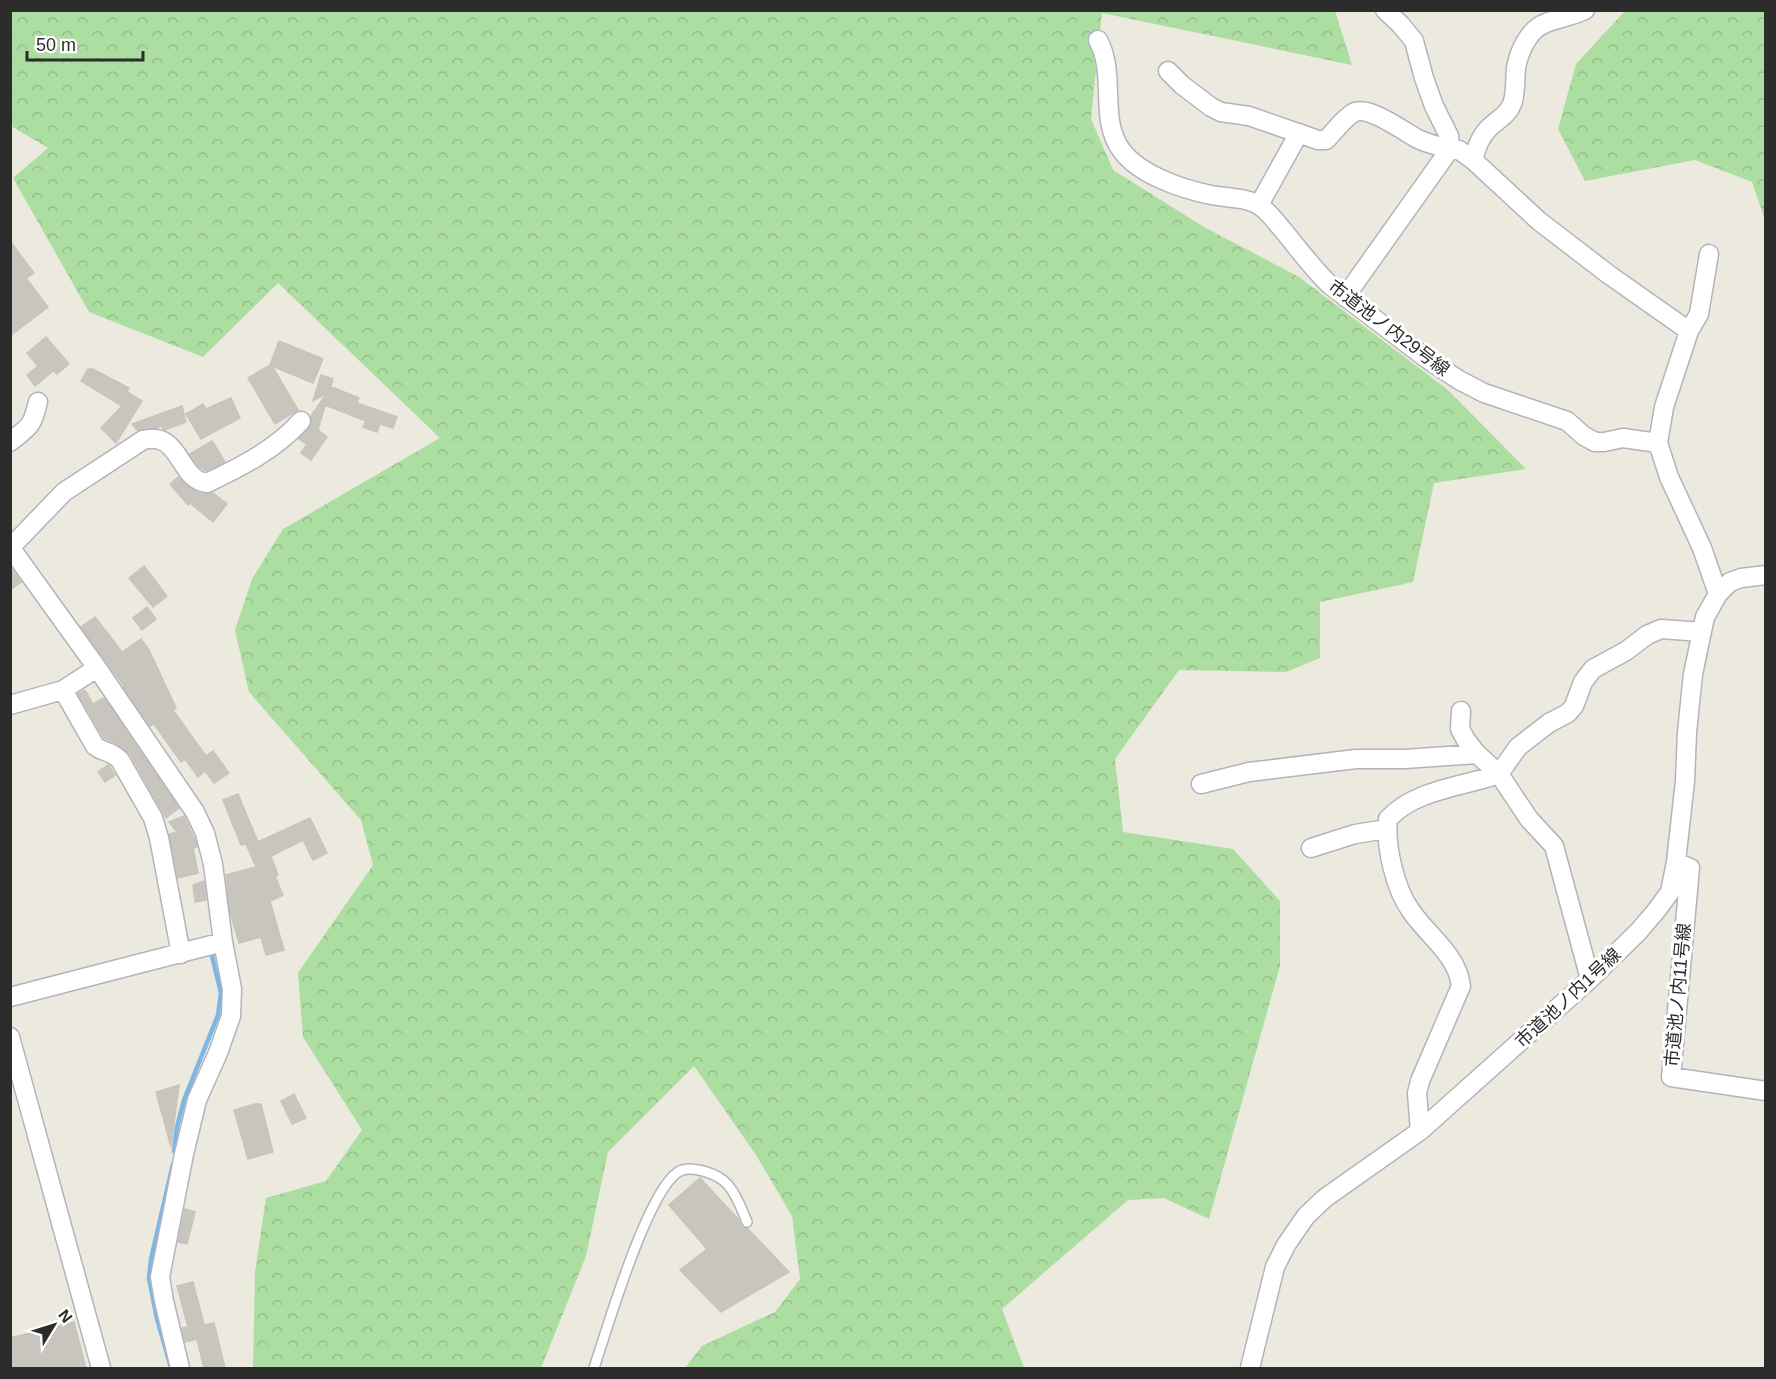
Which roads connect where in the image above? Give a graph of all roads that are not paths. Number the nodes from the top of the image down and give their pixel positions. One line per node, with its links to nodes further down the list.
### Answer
1 (1384, 10): 7 (street)
2 (1585, 10): 3 (street)
3 (1542, 17): 8 (street)
4 (1098, 40): 9 (street, 市道池ノ内29号線)
5 (1168, 71): 6 (street)
6 (1299, 133): 7 (street); 9 (street)
7 (1450, 148): 8 (street); 11 (street)
8 (1473, 160): 12 (street)
9 (1259, 206): 11 (street, 市道池ノ内29号線)
10 (1710, 254): 12 (street)
11 (1345, 297): 16 (street, 市道池ノ内29号線)
12 (1689, 331): 16 (street)
13 (38, 402): 15 (street)
14 (301, 420): 17 (street)
15 (10, 442)
16 (1659, 442): 19 (street)
17 (11, 547): 21 (street)
18 (1766, 575): 19 (street, 市道池ノ内1号線)
19 (1718, 594): 20 (street, 市道池ノ内1号線)
20 (1701, 632): 26 (street); 30 (street, 市道池ノ内1号線)
21 (98, 668): 22 (street); 31 (street)
22 (63, 690): 23 (street); 32 (street)
23 (10, 705)
24 (1461, 711): 25 (street)
25 (1477, 754): 26 (street); 27 (street)
26 (1499, 774): 28 (street); 33 (street)
27 (1201, 784)
28 (1387, 829): 29 (street); 37 (street)
29 (1311, 848)
30 (1676, 862): 33 (street, 市道池ノ内1号線); 36 (street, 市道池ノ内11号線)
31 (223, 942): 32 (street); 40 (street)
32 (181, 954): 34 (street)
33 (1590, 980): 37 (street, 市道池ノ内1号線)
34 (10, 997)
35 (10, 1037): 39 (street)
36 (1766, 1091)
37 (1420, 1131): 42 (street, 市道池ノ内1号線)
38 (747, 1222): 41 (lane)
39 (102, 1368)
40 (180, 1368)
41 (594, 1368)
42 (1250, 1368)

